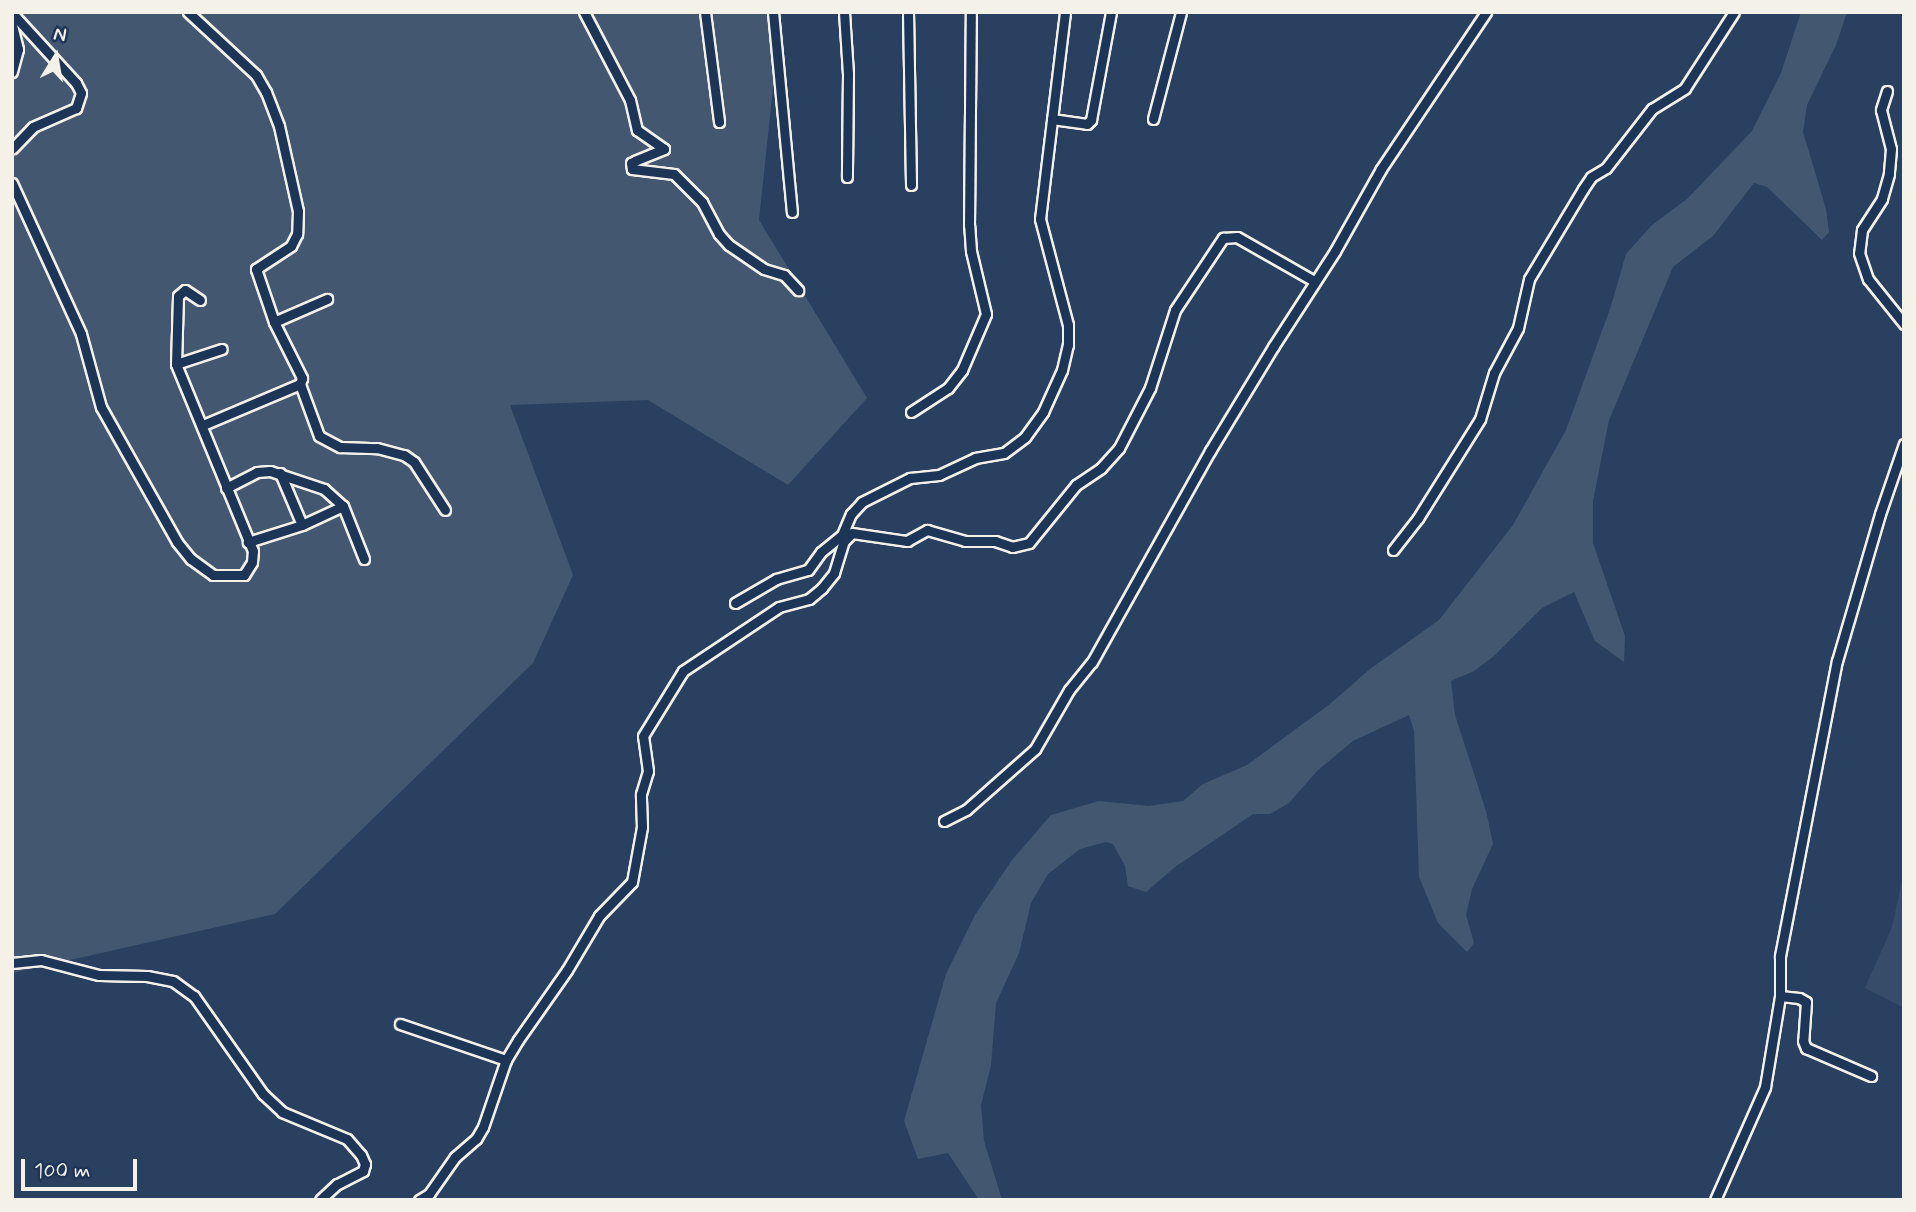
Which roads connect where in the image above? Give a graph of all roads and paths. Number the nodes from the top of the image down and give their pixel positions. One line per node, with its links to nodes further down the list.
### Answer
1 (188, 12): 29 (street)
2 (584, 12): 26 (street)
3 (705, 12): 19 (street)
4 (773, 12): 24 (street)
5 (844, 12): 21 (street)
6 (908, 12): 23 (street)
7 (971, 12): 34 (street)
8 (1065, 12): 17 (street)
9 (1111, 12): 17 (street)
10 (1181, 12): 18 (street)
11 (1486, 12): 25 (street)
12 (1734, 12): 44 (street)
13 (12, 13): 20 (street)
14 (12, 25): 15 (street)
15 (12, 72)
16 (1886, 91): 30 (street)
17 (1052, 119): 42 (street)
18 (1153, 119)
19 (719, 121)
20 (12, 149)
21 (847, 177)
22 (12, 183): 43 (street)
23 (911, 185)
24 (792, 212)
25 (1314, 281): 42 (street); 47 (street)
26 (798, 290)
27 (327, 299): 29 (street)
28 (200, 300): 32 (street)
29 (274, 322): 33 (street)
30 (1904, 324)
31 (222, 349): 32 (street)
32 (176, 364): 35 (street)
33 (300, 384): 35 (street); 40 (street)
34 (911, 412)
35 (203, 425): 38 (street)
36 (1904, 444): 49 (street)
37 (280, 473): 38 (street); 39 (street); 41 (street)
38 (226, 488): 43 (street)
39 (343, 506): 41 (street); 45 (street)
40 (445, 510)
41 (302, 525): 43 (street)
42 (847, 534): 46 (street); 51 (street)
43 (248, 542)
44 (1393, 551)
45 (364, 559)
46 (735, 603)
47 (944, 821)
48 (12, 963): 53 (street)
49 (1780, 996): 52 (street); 55 (street)
50 (400, 1024): 51 (street)
51 (506, 1059): 54 (street)
52 (1871, 1076)
53 (320, 1200)
54 (419, 1200)
55 (1715, 1200)

